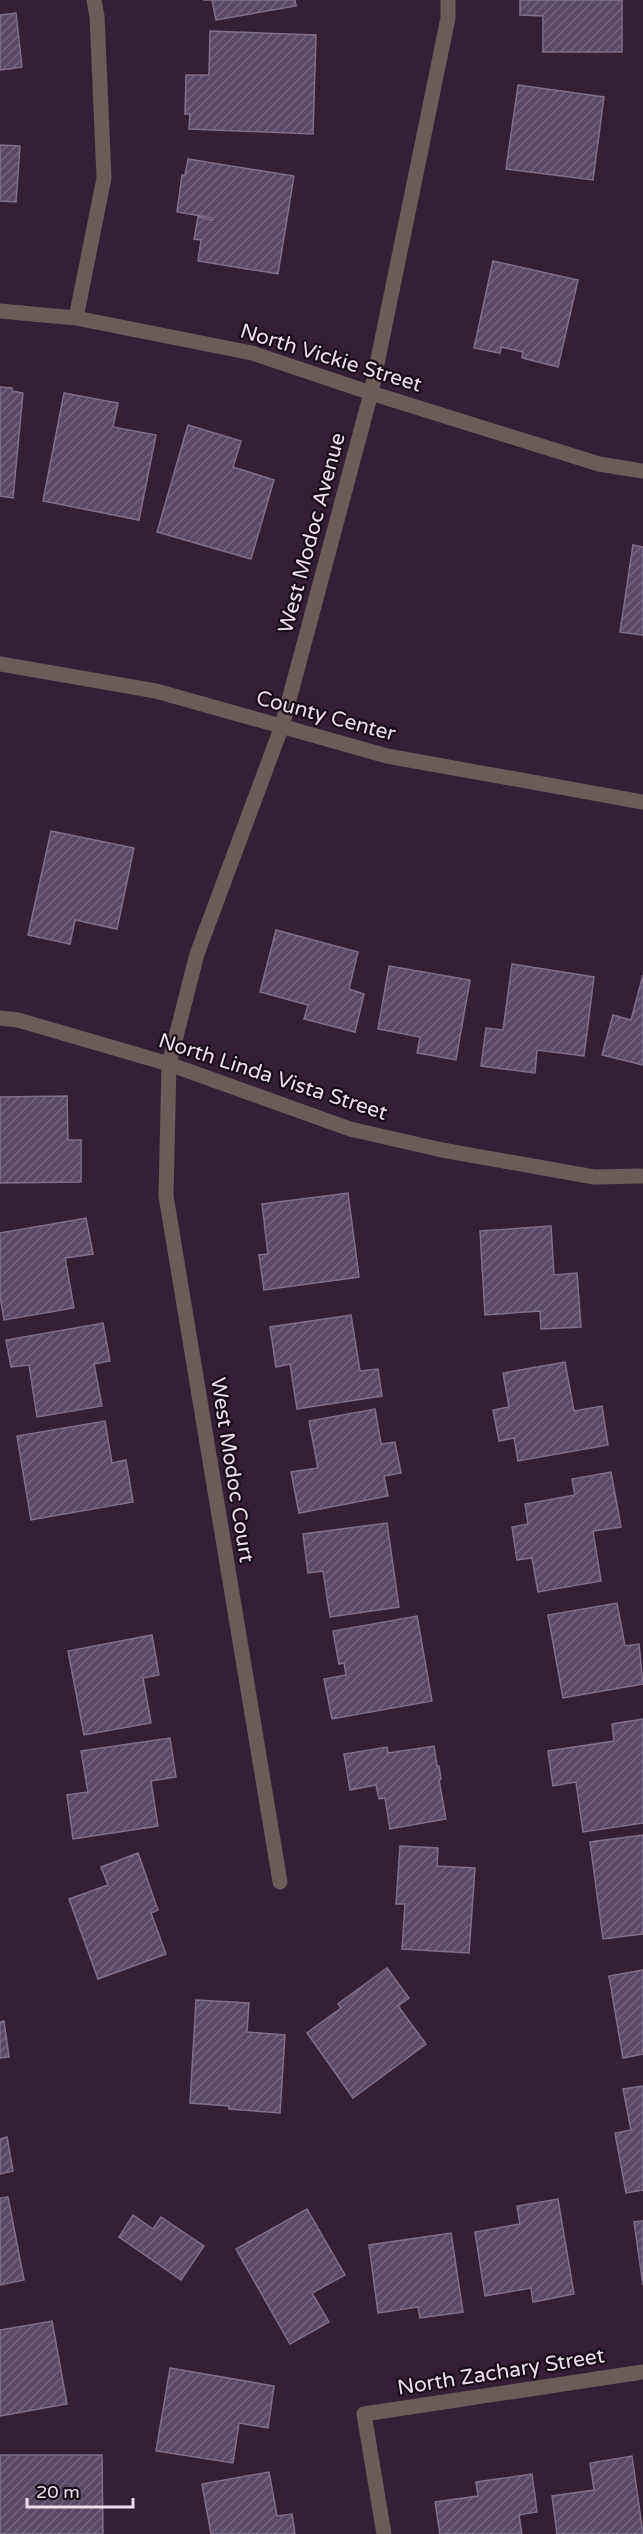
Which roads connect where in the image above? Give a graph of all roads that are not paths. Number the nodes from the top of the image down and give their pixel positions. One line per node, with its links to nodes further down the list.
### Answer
1 (94, 0): 4 (street)
2 (448, 0): 5 (street, West Modoc Avenue)
3 (0, 311): 4 (street, North Vickie Street)
4 (76, 318): 5 (street, North Vickie Street)
5 (371, 393): 6 (street, North Vickie Street); 8 (street, West Modoc Avenue)
6 (643, 471)
7 (0, 664): 8 (street, County Center)
8 (282, 726): 9 (street, County Center); 11 (street, West Modoc Avenue)
9 (643, 802)
10 (0, 1018): 11 (street, North Linda Vista Street)
11 (168, 1064): 12 (street, North Linda Vista Street); 13 (street, West Modoc Court)
12 (643, 1176)
13 (280, 1882)
14 (643, 2372): 15 (street, North Zachary Street)
15 (384, 2534)

